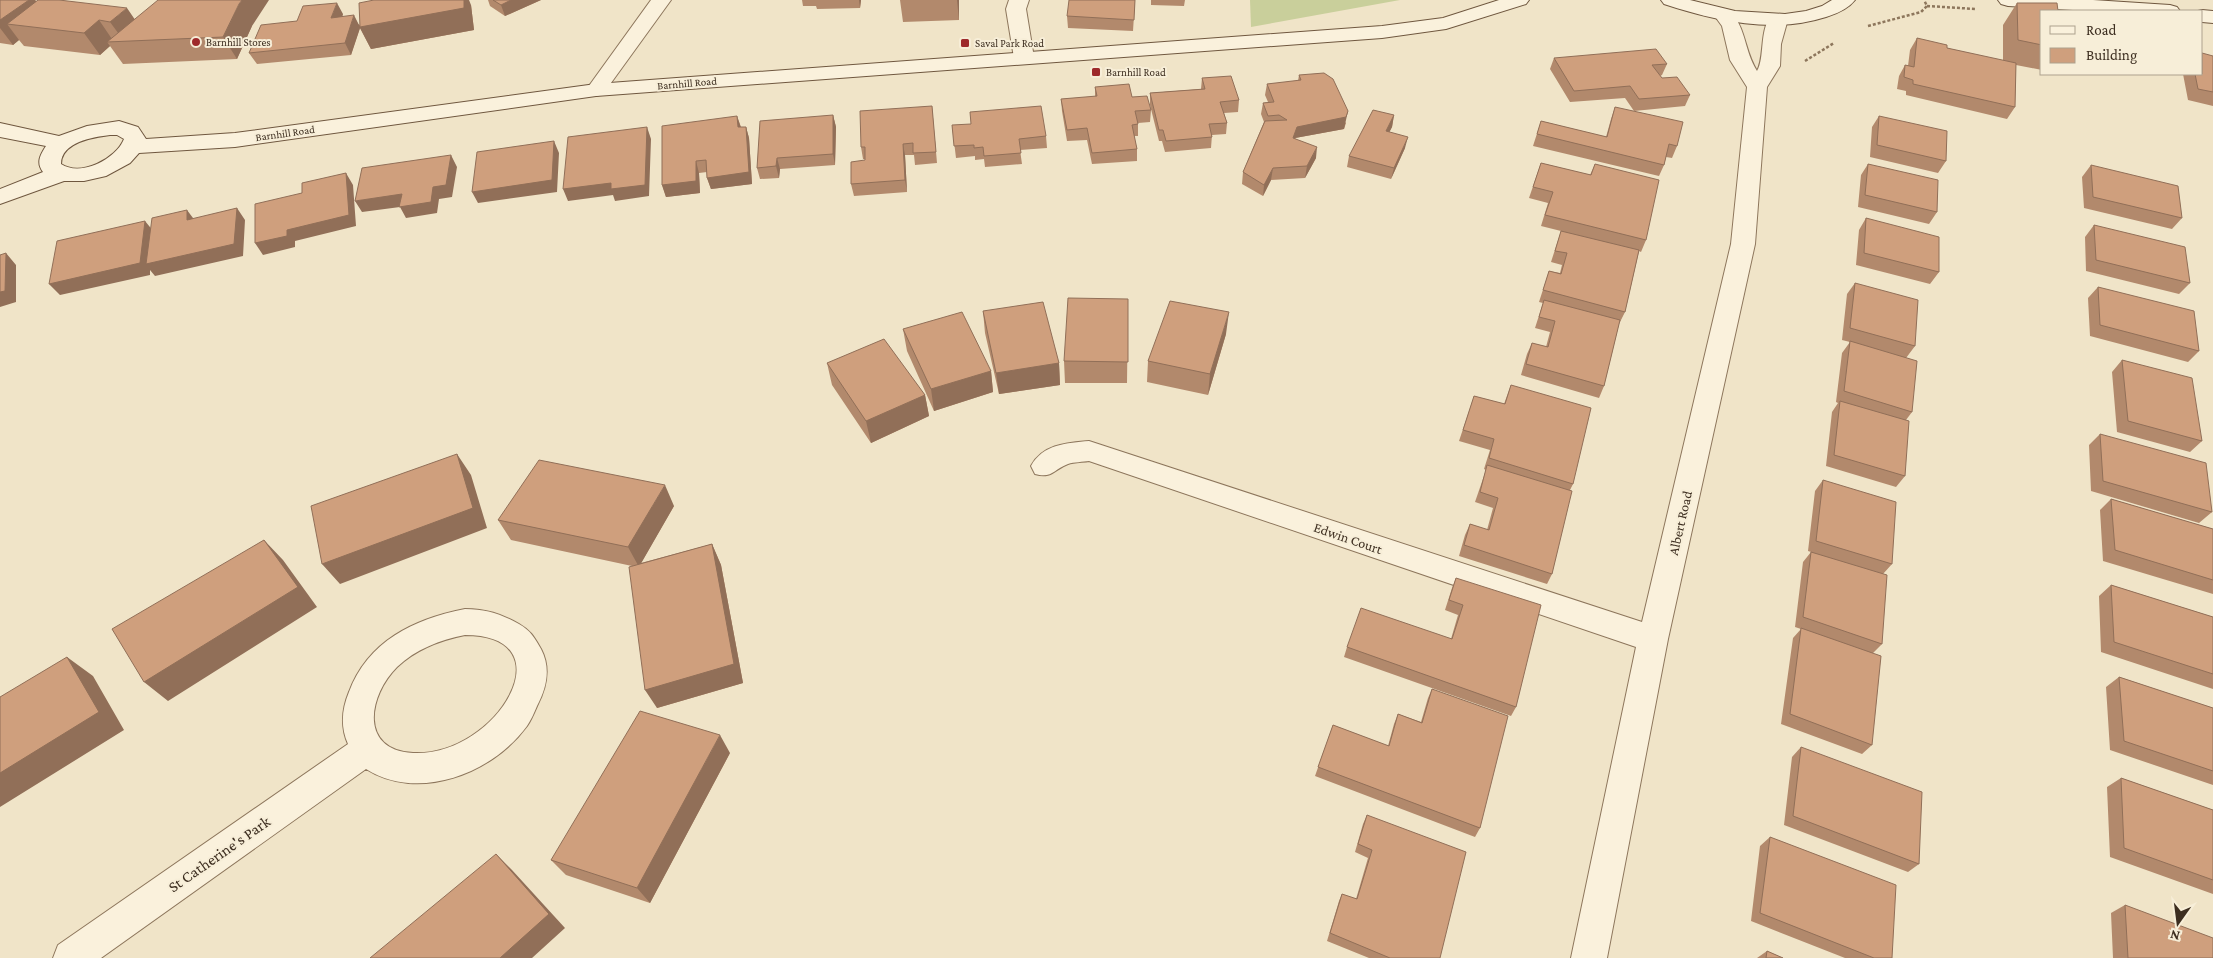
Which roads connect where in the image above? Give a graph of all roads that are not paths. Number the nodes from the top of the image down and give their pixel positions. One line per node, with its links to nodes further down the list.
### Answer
1 (661, 0): 13 (street)
2 (1019, 0): 11 (street)
3 (1534, 0): 7 (street, Barnhill Road)
4 (1671, 0): 9 (street)
5 (1845, 0): 10 (street)
6 (2008, 0): 8 (street)
7 (1514, 2): 11 (street, Barnhill Road)
8 (2155, 10)
9 (1724, 15): 10 (street); 12 (street)
10 (1778, 20): 12 (street, Albert Road)
11 (1024, 58): 13 (street, Barnhill Road)
12 (1758, 87): 20 (street, Albert Road)
13 (596, 90): 16 (street, Barnhill Road)
14 (0, 130): 15 (street)
15 (63, 143): 16 (street); 17 (street)
16 (132, 147): 17 (street)
17 (60, 174): 18 (street)
18 (0, 197)
19 (1046, 466): 20 (street, Edwin Court)
20 (1653, 639): 23 (street, Albert Road)
21 (366, 749): 21 (street); 22 (street, St Catherine's Park)
22 (71, 958)
23 (1589, 958)

